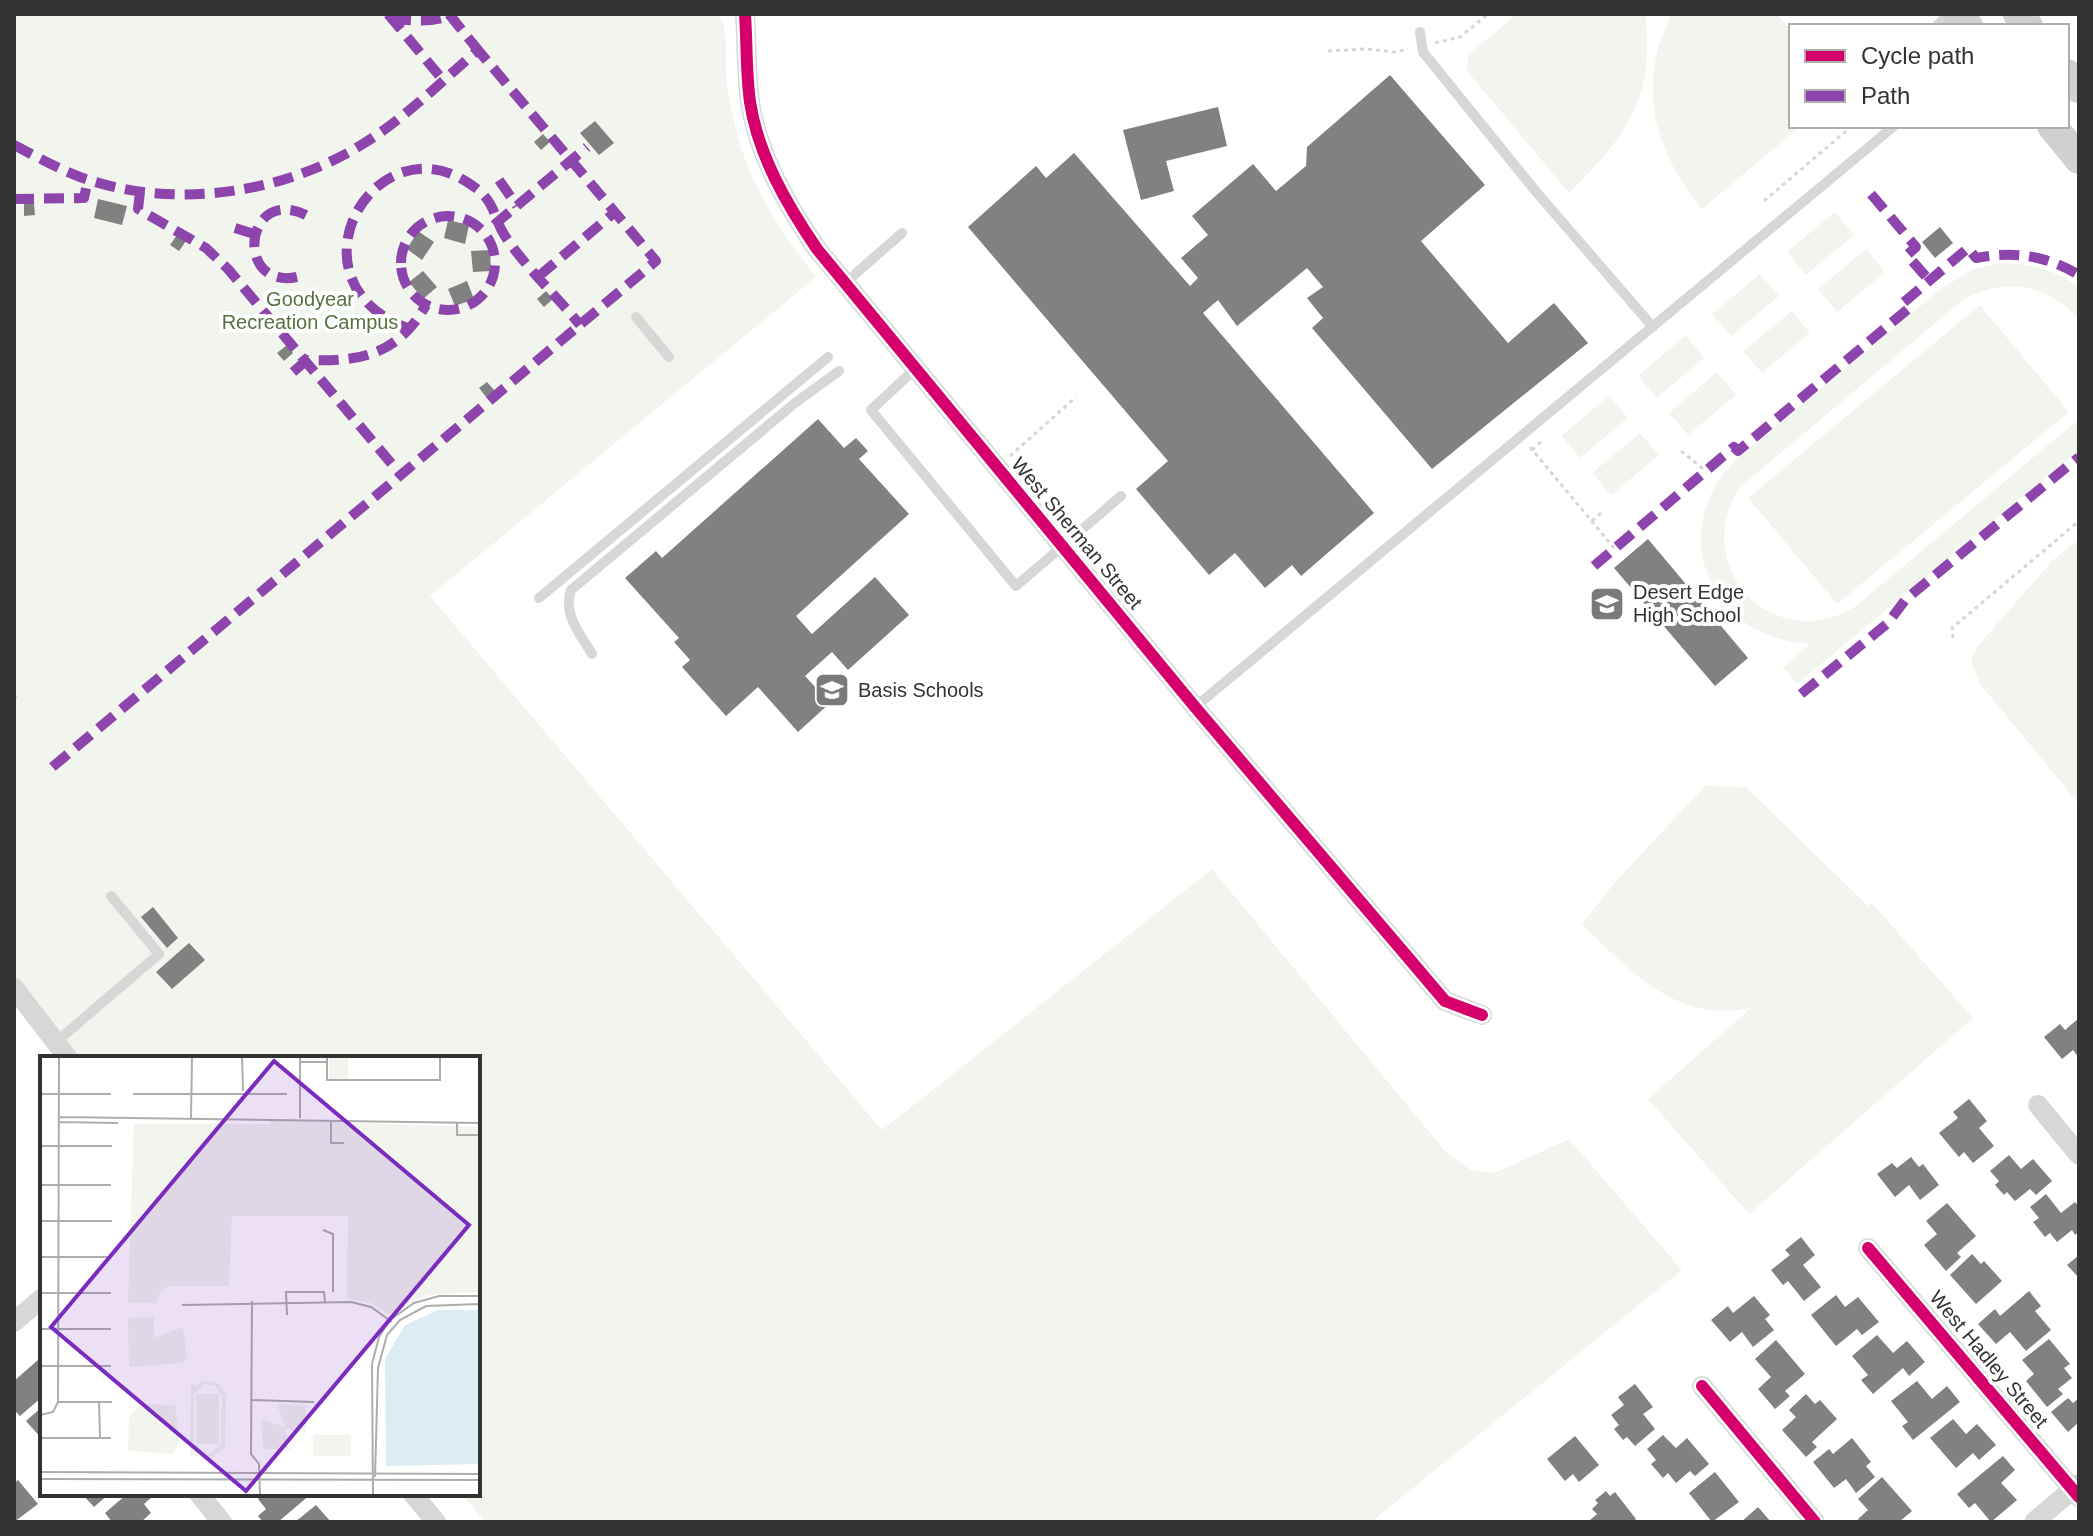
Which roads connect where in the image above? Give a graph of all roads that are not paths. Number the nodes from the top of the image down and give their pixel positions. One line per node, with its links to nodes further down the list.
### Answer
1 (745, 14): 7 (street, West Sherman Street)
2 (1420, 32): 9 (lane)
3 (1892, 128): 9 (lane)
4 (2054, 128): 5 (main road)
5 (2079, 159)
6 (902, 233): 7 (lane)
7 (845, 283): 12 (street, West Sherman Street)
8 (636, 317): 10 (lane)
9 (1653, 327): 18 (lane)
10 (669, 357)
11 (828, 357): 16 (lane)
12 (915, 369): 15 (street, West Sherman Street); 15 (lane)
13 (839, 371): 17 (lane)
14 (1121, 496): 15 (lane)
15 (1062, 546): 18 (street, West Sherman Street)
16 (539, 598)
17 (592, 654)
18 (1195, 707): 21 (street, West Sherman Street)
19 (111, 896): 22 (lane)
20 (14, 988): 22 (street)
21 (1482, 1015)
22 (62, 1050)
23 (2038, 1105): 24 (street)
24 (2079, 1155)
25 (1868, 1248): 29 (street, West Hadley Street)
26 (40, 1300): 27 (street)
27 (14, 1322)
28 (1702, 1386): 34 (street)
29 (2077, 1490): 35 (street)
30 (201, 1496): 32 (street)
31 (415, 1496): 33 (street)
32 (222, 1522)
33 (436, 1522)
34 (1815, 1522)
35 (2034, 1522)

